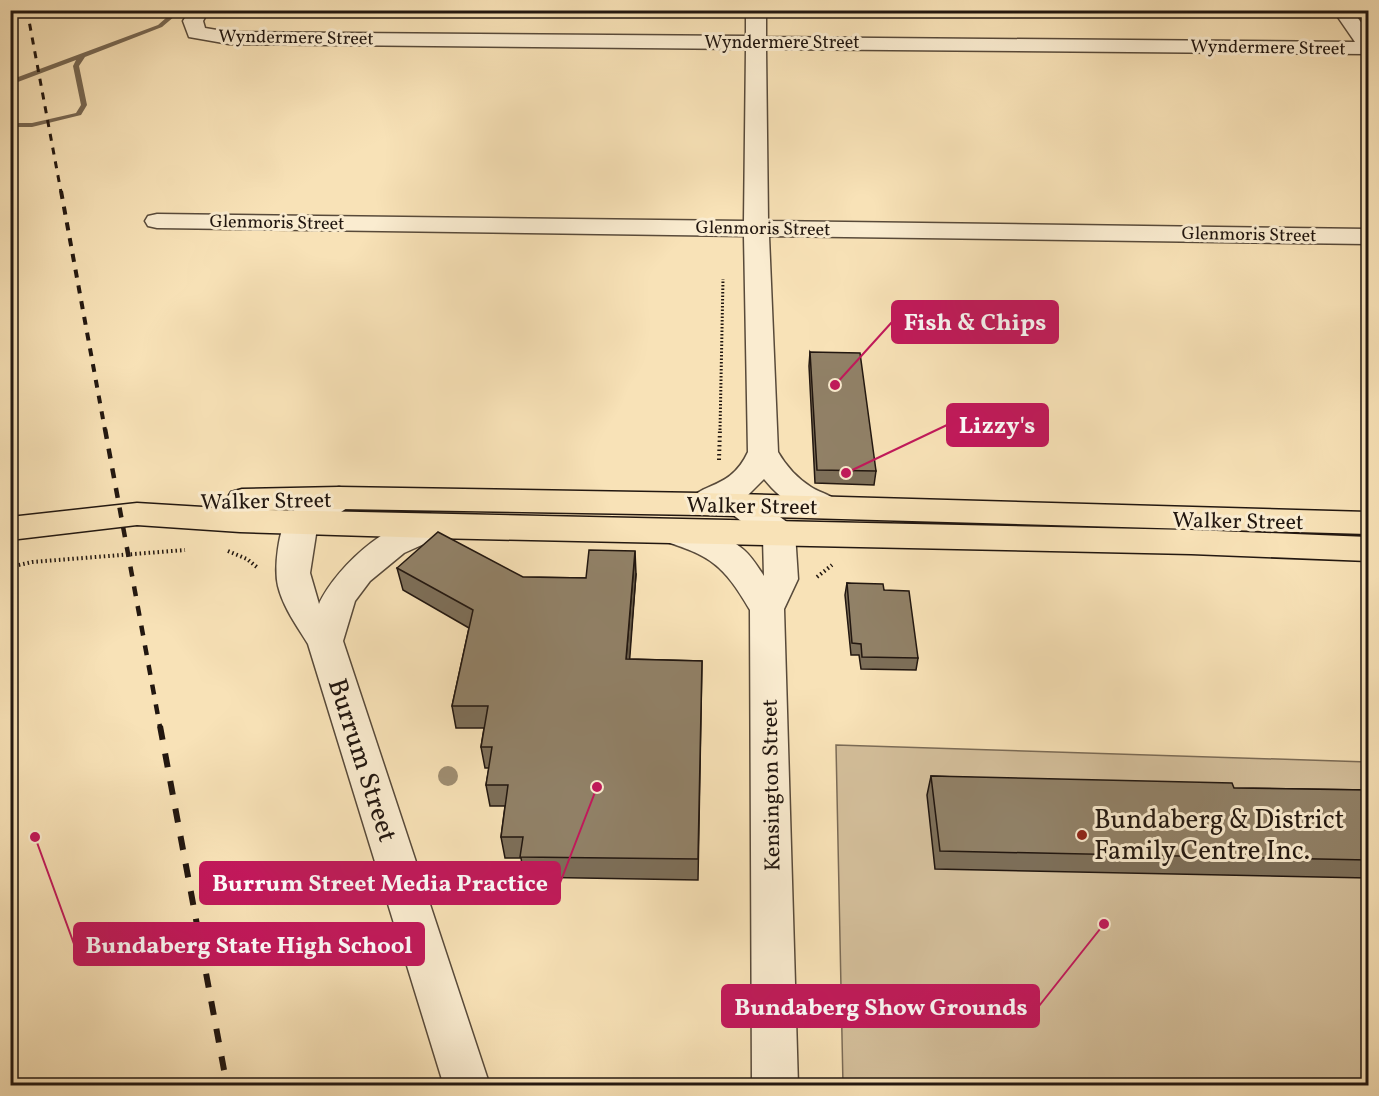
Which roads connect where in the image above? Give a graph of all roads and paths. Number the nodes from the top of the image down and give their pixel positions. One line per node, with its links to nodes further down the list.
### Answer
1 (200, 10): 5 (street, Wyndermere Street)
2 (756, 10): 5 (street)
3 (1344, 13): 4 (street); 6 (street)
4 (1368, 16)
5 (757, 42): 6 (street, Wyndermere Street); 8 (street)
6 (1368, 47)
7 (157, 221): 8 (street, Glenmoris Street)
8 (756, 228): 9 (street, Glenmoris Street); 11 (street)
9 (1368, 236)
10 (723, 277): 12 (path)
11 (763, 452): 14 (street); 16 (street)
12 (719, 463)
13 (339, 498): 14 (main road, Walker Street); 17 (main road, Walker Street); 18 (street)
14 (700, 504): 15 (main road, Walker Street)
15 (743, 506): 16 (main road, Walker Street); 23 (street)
16 (826, 507): 19 (main road, Walker Street)
17 (137, 514): 18 (main road, Walker Street); 21 (main road, Walker Street)
18 (302, 522): 20 (main road, Walker Street); 28 (street, Burrum Street)
19 (1368, 523)
20 (433, 527): 22 (main road, Walker Street); 28 (street)
21 (10, 530)
22 (673, 531): 23 (main road, Walker Street); 27 (street)
23 (779, 533): 25 (main road, Walker Street); 27 (street, Kensington Street)
24 (195, 549): 26 (path)
25 (1368, 549)
26 (10, 567)
27 (767, 609): 30 (street, Kensington Street)
28 (326, 641): 29 (street, Burrum Street)
29 (467, 1086)
30 (775, 1086)

